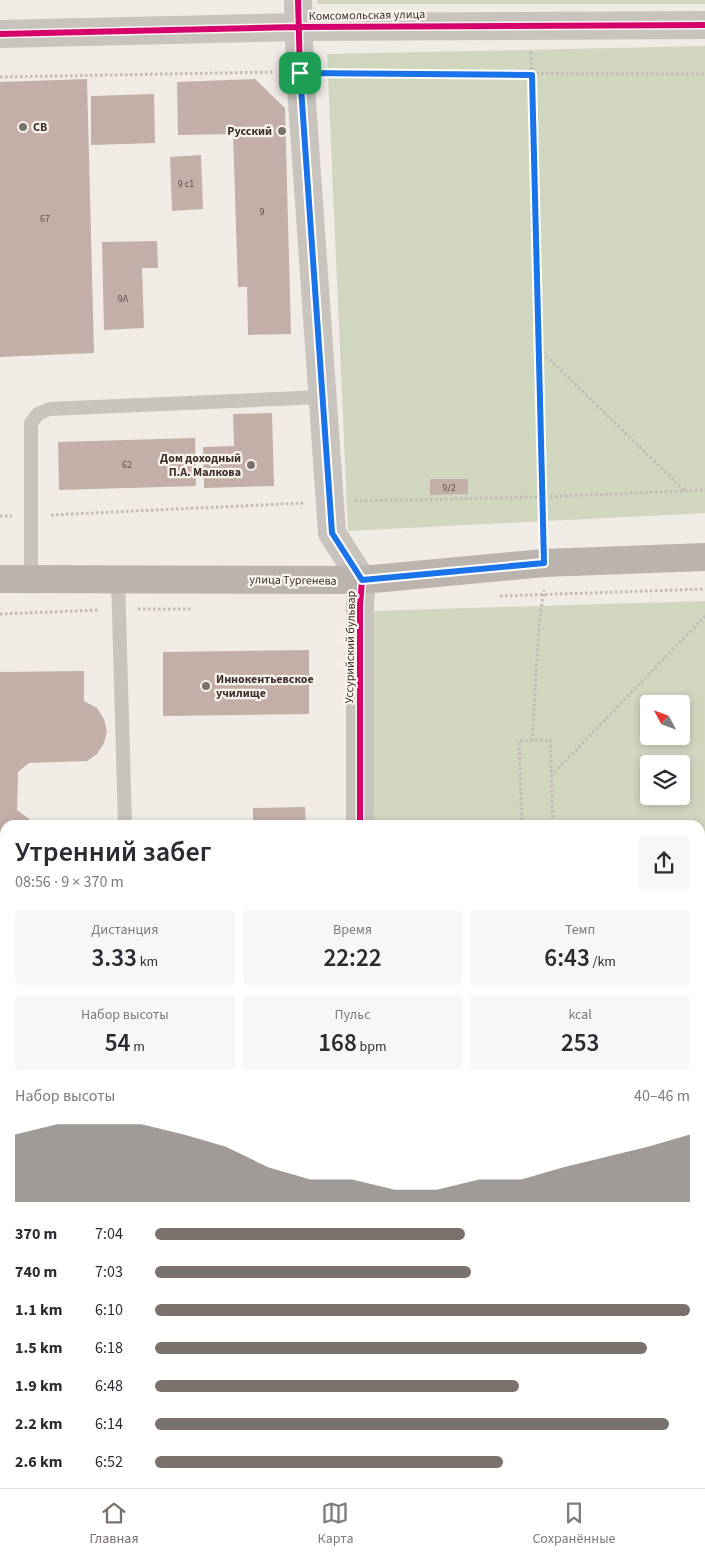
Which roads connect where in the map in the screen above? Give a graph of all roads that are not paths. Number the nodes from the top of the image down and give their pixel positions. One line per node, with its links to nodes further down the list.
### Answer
1 (298, 0): 3 (street, Уссурийский бульвар)
2 (705, 25): 3 (street, Комсомольская улица)
3 (298, 27): 4 (street, Комсомольская улица); 5 (street, Уссурийский бульвар)
4 (0, 34)
5 (322, 397): 7 (lane); 10 (street, Уссурийский бульвар)
6 (705, 557): 10 (main road, улица Тургенева)
7 (31, 578): 8 (main road, улица Тургенева); 9 (main road, улица Тургенева)
8 (118, 578): 10 (main road, улица Тургенева); 11 (lane)
9 (0, 579)
10 (362, 580): 12 (street, Уссурийский бульвар)
11 (125, 820)
12 (360, 820)

